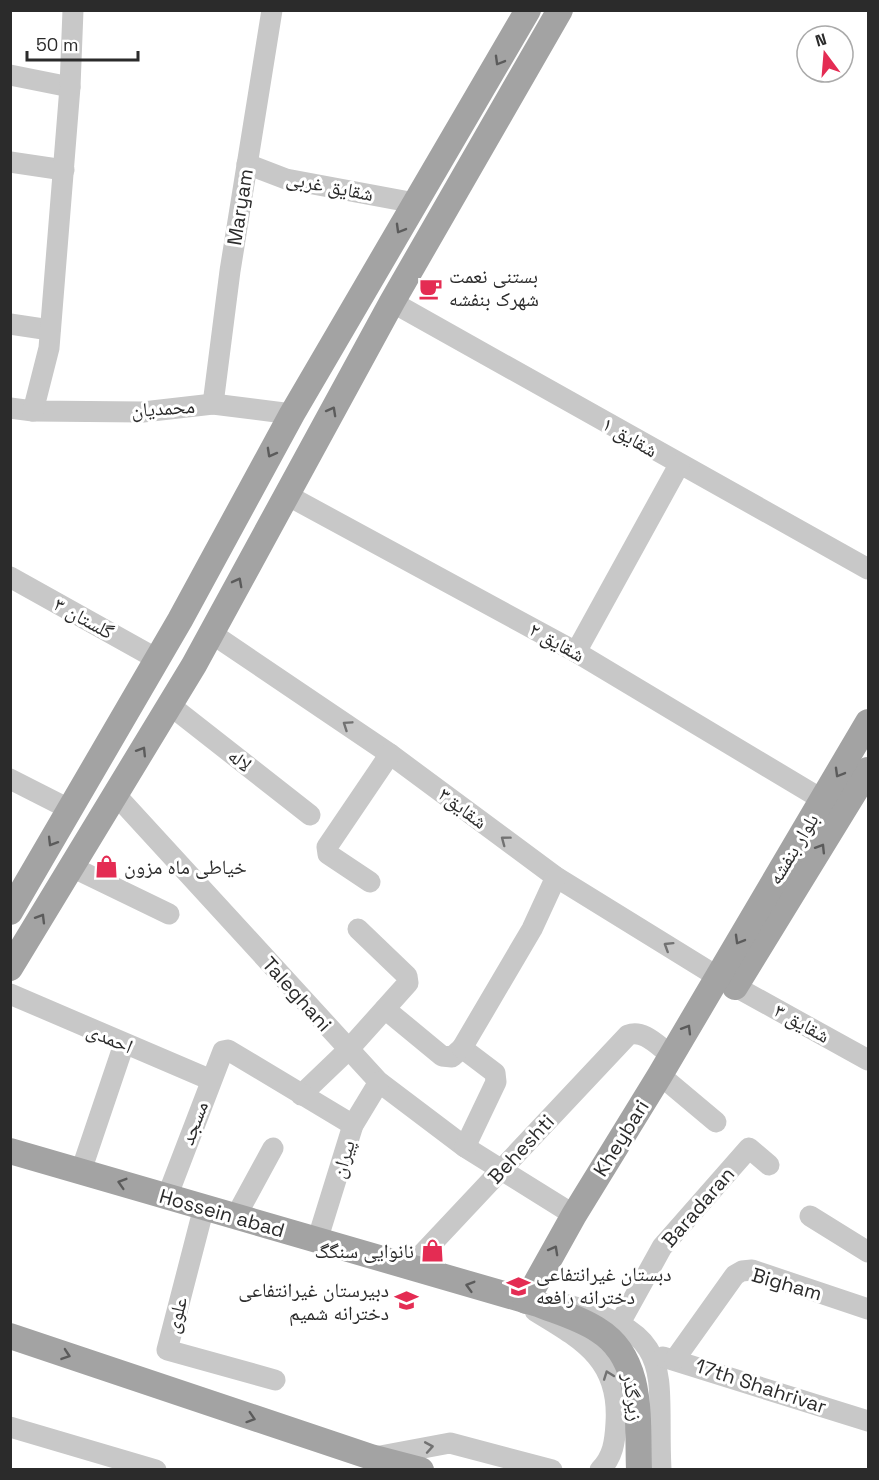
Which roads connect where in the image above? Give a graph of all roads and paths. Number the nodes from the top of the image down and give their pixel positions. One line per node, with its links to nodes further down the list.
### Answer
1 (73, 10): 6 (street)
2 (272, 10): 10 (street, Maryam)
3 (528, 10): 7 (main road, one-way to 7)
4 (561, 10): 8 (main road)
5 (10, 75): 6 (street)
6 (70, 87): 12 (street)
7 (461, 126): 8 (main road); 11 (main road)
8 (486, 140): 13 (main road)
9 (10, 162): 12 (street)
10 (247, 164): 14 (street, شقایق غربی); 18 (street, Maryam)
11 (438, 165): 13 (main road); 14 (main road)
12 (64, 170): 17 (street)
13 (464, 179): 15 (main road)
14 (415, 202): 21 (main road, one-way to 21)
15 (392, 302): 22 (street, شقایق ۱); 23 (main road, one-way to 15)
16 (10, 324): 17 (street)
17 (50, 330): 20 (street)
18 (213, 404): 20 (street, محمدیان); 21 (street, محمدیان)
19 (10, 408): 20 (street, محمدیان)
20 (33, 411)
21 (292, 414): 26 (main road, one-way to 26)
22 (679, 465): 24 (street, شقایق ۱); 29 (street)
23 (285, 494): 27 (main road, one-way to 23); 29 (street, شقایق ۲)
24 (868, 569)
25 (10, 577): 28 (street, گلستان ۳)
26 (180, 620): 27 (main road); 28 (main road)
27 (210, 637): 30 (main road); 33 (street, شقایق۳, one-way to 27)
28 (161, 652): 30 (main road); 38 (main road)
29 (576, 652): 37 (street, شقایق ۲)
30 (194, 665): 31 (main road)
31 (171, 706): 36 (main road, one-way to 31); 39 (street, لاله)
32 (868, 722): 37 (main road, بلوار بنفشه, one-way to 37)
33 (390, 754): 41 (street, شقایق۳, one-way to 33); 43 (street)
34 (10, 779): 38 (street)
35 (865, 785): 42 (main road, بلوار بنفشه, one-way to 35)
36 (116, 794): 40 (main road); 53 (street, Taleghani)
37 (823, 800): 42 (main road, بلوار بنفشه)
38 (71, 810): 44 (main road, one-way to 44)
39 (310, 815)
40 (72, 867): 45 (street); 47 (main road, one-way to 40)
41 (556, 877): 48 (street, شقایق۳, one-way to 41); 52 (street)
42 (789, 878): 48 (main road, بلوار بنفشه)
43 (370, 882)
44 (10, 912)
45 (169, 914)
46 (358, 929): 50 (street)
47 (10, 968)
48 (726, 982): 54 (street, شقایق ۳); 55 (main road, Kheybari, one-way to 48)
49 (10, 994): 51 (street, احمدی)
50 (385, 1009): 52 (street); 53 (street)
51 (124, 1044): 56 (street, احمدی); 65 (street)
52 (462, 1048): 61 (street)
53 (348, 1050): 57 (street, Taleghani); 58 (street)
54 (868, 1060)
55 (666, 1065): 59 (street); 66 (street, Beheshti); 69 (main road, Kheybari)
56 (211, 1080): 58 (street, مسجد); 67 (street, مسجد)
57 (379, 1082): 60 (street, پیران); 61 (street, Taleghani)
58 (302, 1095): 60 (street)
59 (716, 1122)
60 (354, 1125): 72 (street, پیران)
61 (465, 1147): 66 (street, Taleghani)
62 (273, 1148): 70 (street)
63 (10, 1150): 65 (main road, Hossein abad)
64 (769, 1165): 77 (street, Baradaran)
65 (81, 1171): 67 (main road, Hossein abad, one-way to 65)
66 (501, 1171): 69 (street, Taleghani); 74 (street, Beheshti)
67 (167, 1197): 68 (main road, Hossein abad)
68 (204, 1207): 70 (main road, Hossein abad); 81 (street, علوی)
69 (574, 1215): 75 (main road, Kheybari, one-way to 69)
70 (236, 1216): 72 (main road, Hossein abad)
71 (810, 1216): 73 (street)
72 (317, 1240): 74 (main road, Hossein abad)
73 (868, 1252)
74 (409, 1268): 75 (main road, Hossein abad, one-way to 74)
75 (527, 1301): 77 (street); 88 (street, one-way to 75); 89 (main road, زیرگذر)
76 (868, 1309): 80 (street, Bigham)
77 (620, 1323): 79 (street)
78 (10, 1336): 84 (main road, one-way to 84)
79 (653, 1356): 80 (street, 17th Shahrivar); 90 (street)
80 (675, 1359): 82 (street, 17th Shahrivar)
81 (275, 1380)
82 (868, 1421)
83 (10, 1427): 85 (street)
84 (380, 1463): 86 (main road); 87 (street, one-way to 87)
85 (156, 1470)
86 (421, 1470)
87 (552, 1470)
88 (600, 1470)
89 (639, 1470)
90 (661, 1470)

